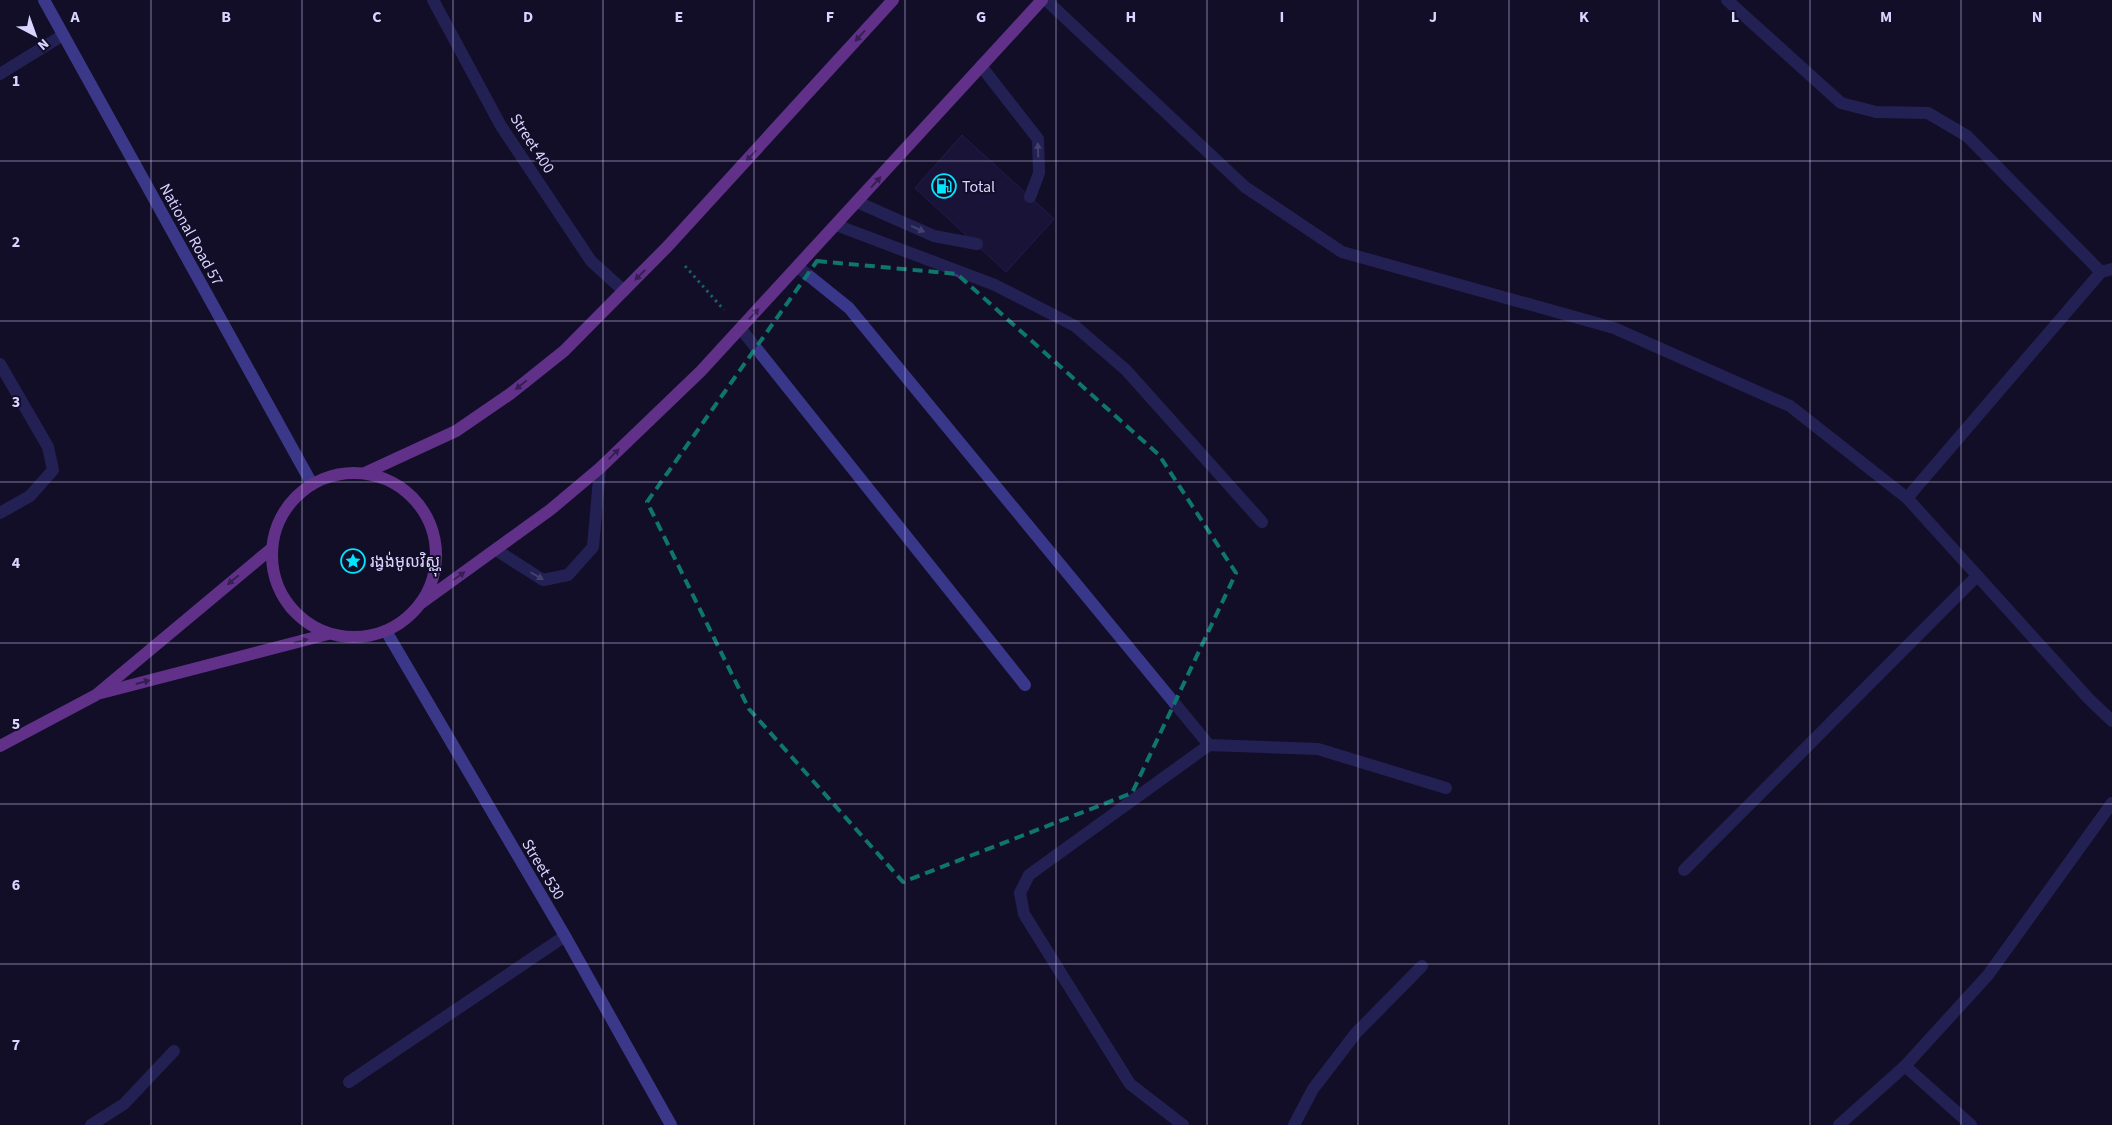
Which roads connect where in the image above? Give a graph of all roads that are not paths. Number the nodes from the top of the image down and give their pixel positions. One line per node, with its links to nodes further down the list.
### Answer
1 (44, 0): 7 (street, National Road 57)
2 (433, 0): 16 (street, Street 400)
3 (893, 0): 16 (main road, one-way to 16)
4 (1042, 0): 8 (main road)
5 (1046, 0): 22 (street)
6 (1727, 0): 15 (street)
7 (63, 35): 9 (street); 21 (street, National Road 57)
8 (981, 66): 10 (street, one-way to 8); 11 (main road, one-way to 8)
9 (0, 74)
10 (1030, 197)
11 (857, 202): 12 (main road); 13 (street, one-way to 13)
12 (836, 224): 14 (main road); 24 (street)
13 (977, 244)
14 (798, 267): 17 (main road, one-way to 14); 34 (street)
15 (2106, 270): 22 (street)
16 (624, 291): 20 (main road, one-way to 20)
17 (741, 329): 19 (main road, one-way to 17); 31 (street)
18 (0, 364): 23 (street)
19 (600, 468): 26 (main road); 26 (street, one-way to 19)
20 (365, 473): 21 (main road); 28 (main road)
21 (312, 484): 25 (main road)
22 (1908, 498): 27 (street)
23 (0, 513)
24 (1262, 522)
25 (271, 549): 30 (main road); 32 (main road, one-way to 32)
26 (496, 550): 28 (main road, one-way to 26)
27 (1977, 576): 33 (street); 38 (street)
28 (420, 604): 29 (main road)
29 (386, 631): 30 (main road); 39 (street, Street 530)
30 (328, 634): 32 (main road, one-way to 30)
31 (1025, 685)
32 (96, 695): 35 (main road)
33 (2112, 720)
34 (1209, 745): 36 (street); 46 (street)
35 (0, 746)
36 (1446, 788)
37 (2112, 803): 42 (street)
38 (1684, 870)
39 (565, 936): 43 (street); 45 (street, Street 530)
40 (1422, 966): 47 (street)
41 (174, 1051): 44 (street)
42 (1905, 1066): 48 (street); 49 (street)
43 (349, 1082)
44 (92, 1125)
45 (672, 1125)
46 (1183, 1125)
47 (1294, 1125)
48 (1839, 1125)
49 (1971, 1125)

